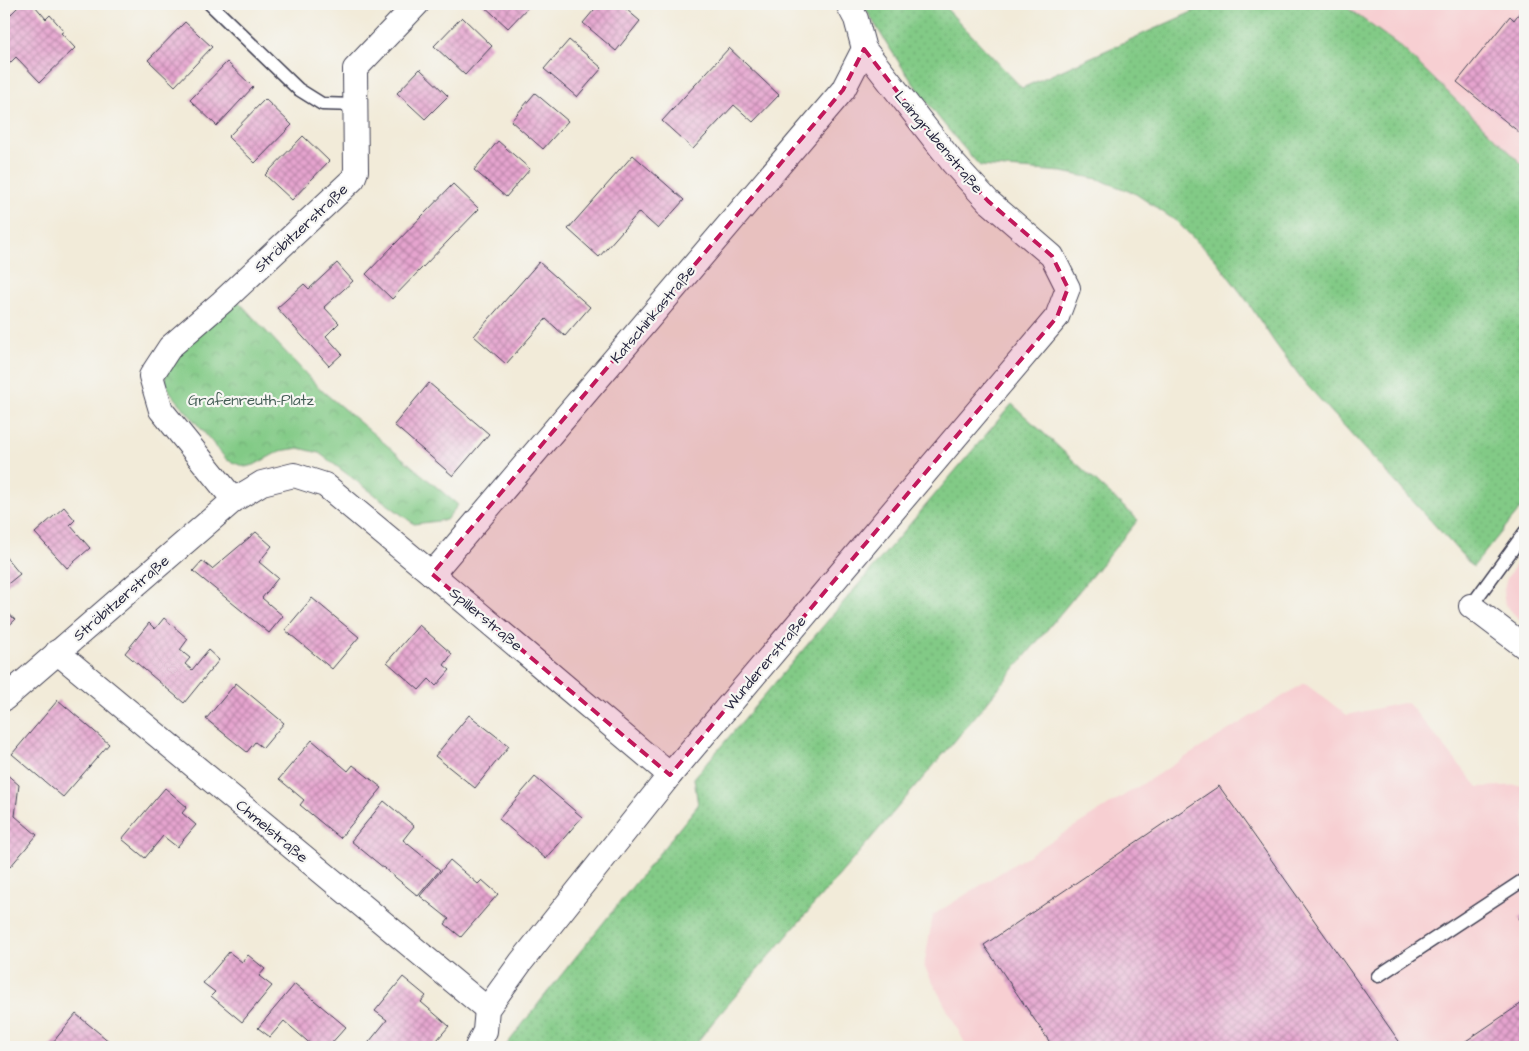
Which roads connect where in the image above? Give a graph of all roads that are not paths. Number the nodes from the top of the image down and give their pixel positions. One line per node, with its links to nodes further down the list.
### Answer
1 (210, 4): 5 (lane)
2 (417, 4): 5 (street, Ströbitzerstraße)
3 (848, 4): 4 (street, Laimgrubenstraße)
4 (864, 49): 6 (street, Laimgrubenstraße); 10 (street, Katschinkastraße)
5 (356, 105): 8 (street, Ströbitzerstraße)
6 (1068, 288): 15 (street, Wundererstraße)
7 (294, 475): 8 (street, Ströbitzerstraße); 10 (street, Spillerstraße)
8 (234, 500): 13 (street, Ströbitzerstraße)
9 (1525, 532): 11 (lane)
10 (432, 574): 15 (street, Spillerstraße)
11 (1471, 606): 12 (street)
12 (1525, 647)
13 (57, 652): 14 (street, Ströbitzerstraße); 18 (street, Chmelstraße)
14 (4, 699)
15 (670, 775): 18 (street, Wundererstraße)
16 (1525, 879): 17 (lane)
17 (1378, 976)
18 (487, 1010): 19 (street, Wundererstraße)
19 (477, 1047)

